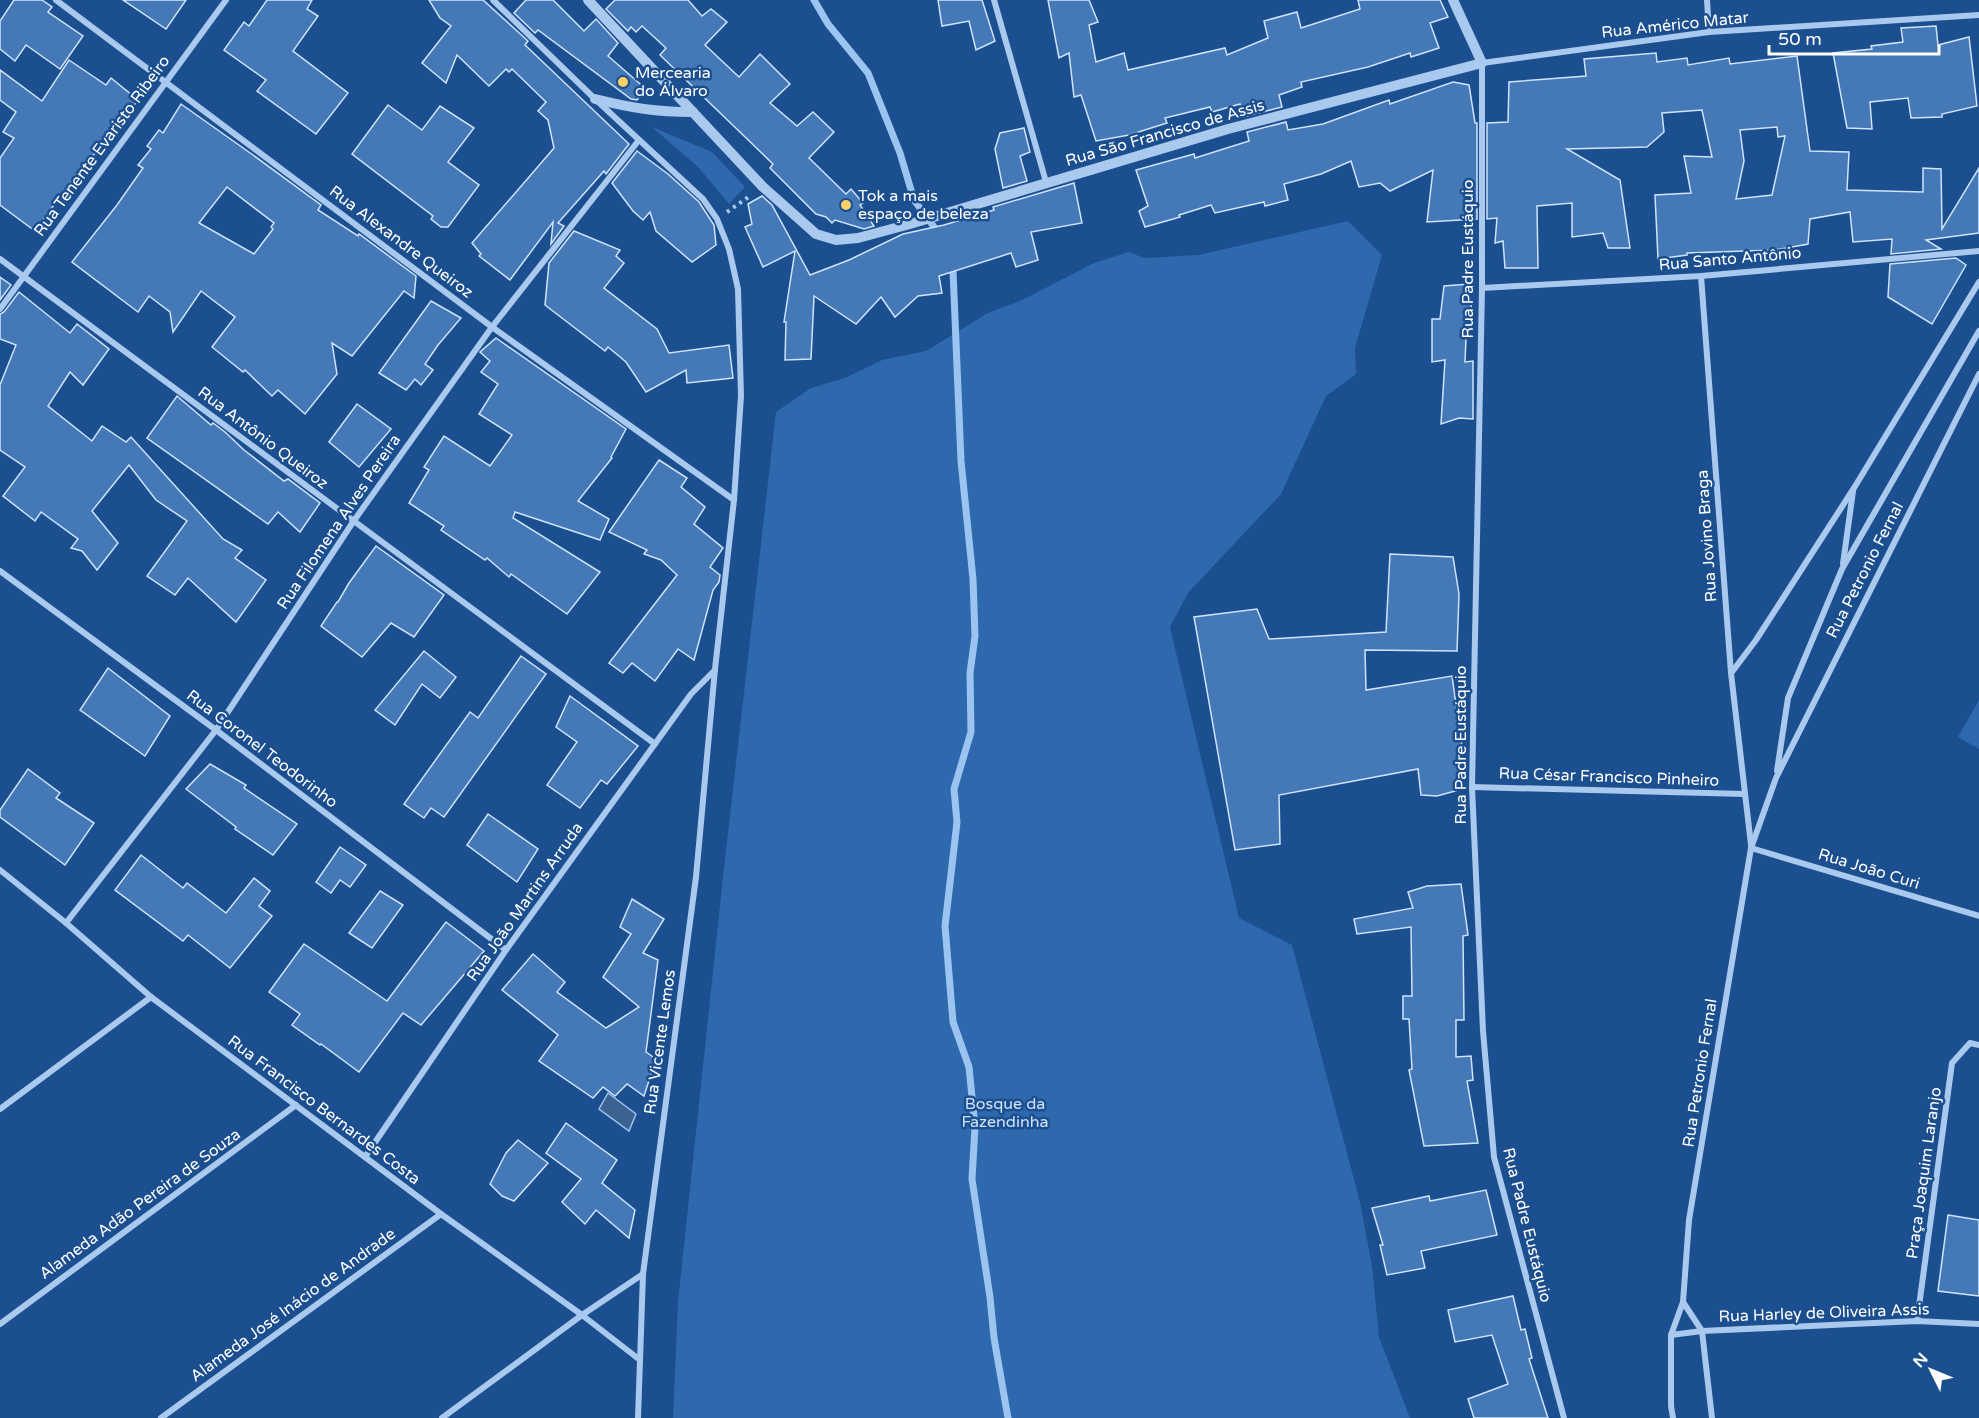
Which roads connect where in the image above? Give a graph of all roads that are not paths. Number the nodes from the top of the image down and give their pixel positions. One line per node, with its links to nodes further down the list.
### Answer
1 (56, 0): 11 (street, Rua Alexandre Queiroz)
2 (226, 0): 11 (street, Rua Tenente Evaristo Ribeiro)
3 (493, 0): 12 (street, Rua Vicente Lemos)
4 (588, 0): 13 (street, Rua São Francisco de Assis)
5 (994, 0): 15 (street)
6 (1453, 0): 10 (street)
7 (1707, 0): 9 (street)
8 (1979, 15): 9 (street, Rua Américo Matar)
9 (1709, 32): 10 (street, Rua Américo Matar)
10 (1482, 63): 15 (street, Rua São Francisco de Assis); 21 (street, Rua Padre Eustáquio)
11 (165, 83): 18 (street, Rua Tenente Evaristo Ribeiro); 23 (street, Rua Alexandre Queiroz)
12 (595, 99): 13 (street); 14 (street, Rua Vicente Lemos)
13 (693, 112): 15 (street, Rua São Francisco de Assis)
14 (639, 140): 23 (street, Rua Filomena Alves Pereira); 27 (street, Rua Vicente Lemos)
15 (1046, 182)
16 (1979, 251): 19 (street, Rua Santo Antônio)
17 (0, 259): 18 (street, Rua Antônio Queiroz)
18 (23, 276): 22 (street, Rua Tenente Evaristo Ribeiro); 28 (street, Rua Antônio Queiroz)
19 (1701, 276): 21 (street, Rua Santo Antônio); 32 (street, Rua Jovino Braga)
20 (1979, 282): 26 (street, Rua Petronio Fernal)
21 (1482, 288): 36 (street, Rua Padre Eustáquio)
22 (0, 309)
23 (492, 327): 27 (street, Rua Alexandre Queiroz); 28 (street, Rua Filomena Alves Pereira)
24 (1979, 331): 29 (street, Rua Petronio Fernal)
25 (1979, 374): 35 (street, Rua Petronio Fernal)
26 (1854, 488): 29 (street, Rua Petronio Fernal); 32 (street, Rua Petronio Fernal)
27 (734, 500): 31 (street, Rua Vicente Lemos)
28 (353, 522): 33 (street, Rua Filomena Alves Pereira); 34 (street, Rua Antônio Queiroz)
29 (1842, 568): 35 (street, Rua Petronio Fernal)
30 (0, 572): 33 (street, Rua Coronel Teodorinho)
31 (715, 669): 34 (street, Rua João Martins Arruda); 49 (street, Rua Vicente Lemos)
32 (1731, 673): 37 (street, Rua Jovino Braga)
33 (216, 730): 41 (street, Rua Filomena Alves Pereira); 42 (street, Rua Coronel Teodorinho)
34 (654, 744): 42 (street, Rua João Martins Arruda)
35 (1776, 778): 38 (street, Rua Petronio Fernal)
36 (1472, 787): 37 (street, Rua César Francisco Pinheiro); 61 (street, Rua Padre Eustáquio)
37 (1745, 794): 38 (street, Rua Petronio Fernal)
38 (1751, 848): 40 (street, Rua João Curi); 50 (street, Rua Petronio Fernal)
39 (0, 870): 41 (street, Rua Francisco Bernardes Costa)
40 (1979, 916)
41 (66, 923): 43 (street, Rua Francisco Bernardes Costa)
42 (506, 950): 47 (street, Rua João Martins Arruda)
43 (151, 997): 45 (street, Rua Francisco Bernardes Costa); 46 (street)
44 (1979, 1045): 52 (street, Praça Joaquim Laranjo)
45 (296, 1105): 47 (street, Rua Francisco Bernardes Costa); 53 (street, Alameda Adão Pereira de Souza)
46 (0, 1109)
47 (365, 1156): 48 (street, Rua Francisco Bernardes Costa)
48 (441, 1214): 51 (street, Rua Francisco Bernardes Costa); 58 (street, Alameda José Inácio de Andrade)
49 (643, 1274): 51 (street); 57 (street, Rua Vicente Lemos)
50 (1683, 1302): 55 (street); 56 (street, Rua Petronio Fernal)
51 (582, 1315): 57 (street, Rua Francisco Bernardes Costa); 59 (street)
52 (1917, 1321): 54 (street, Rua Harley de Oliveira Assis); 55 (street, Rua Harley de Oliveira Assis)
53 (0, 1324)
54 (1979, 1324)
55 (1702, 1331): 56 (street, Rua Harley de Oliveira Assis); 63 (street)
56 (1671, 1335): 62 (street, Rua Petronio Fernal)
57 (640, 1360): 60 (street, Rua Vicente Lemos)
58 (161, 1418)
59 (442, 1418)
60 (638, 1418)
61 (1564, 1418)
62 (1673, 1418)
63 (1712, 1418)

